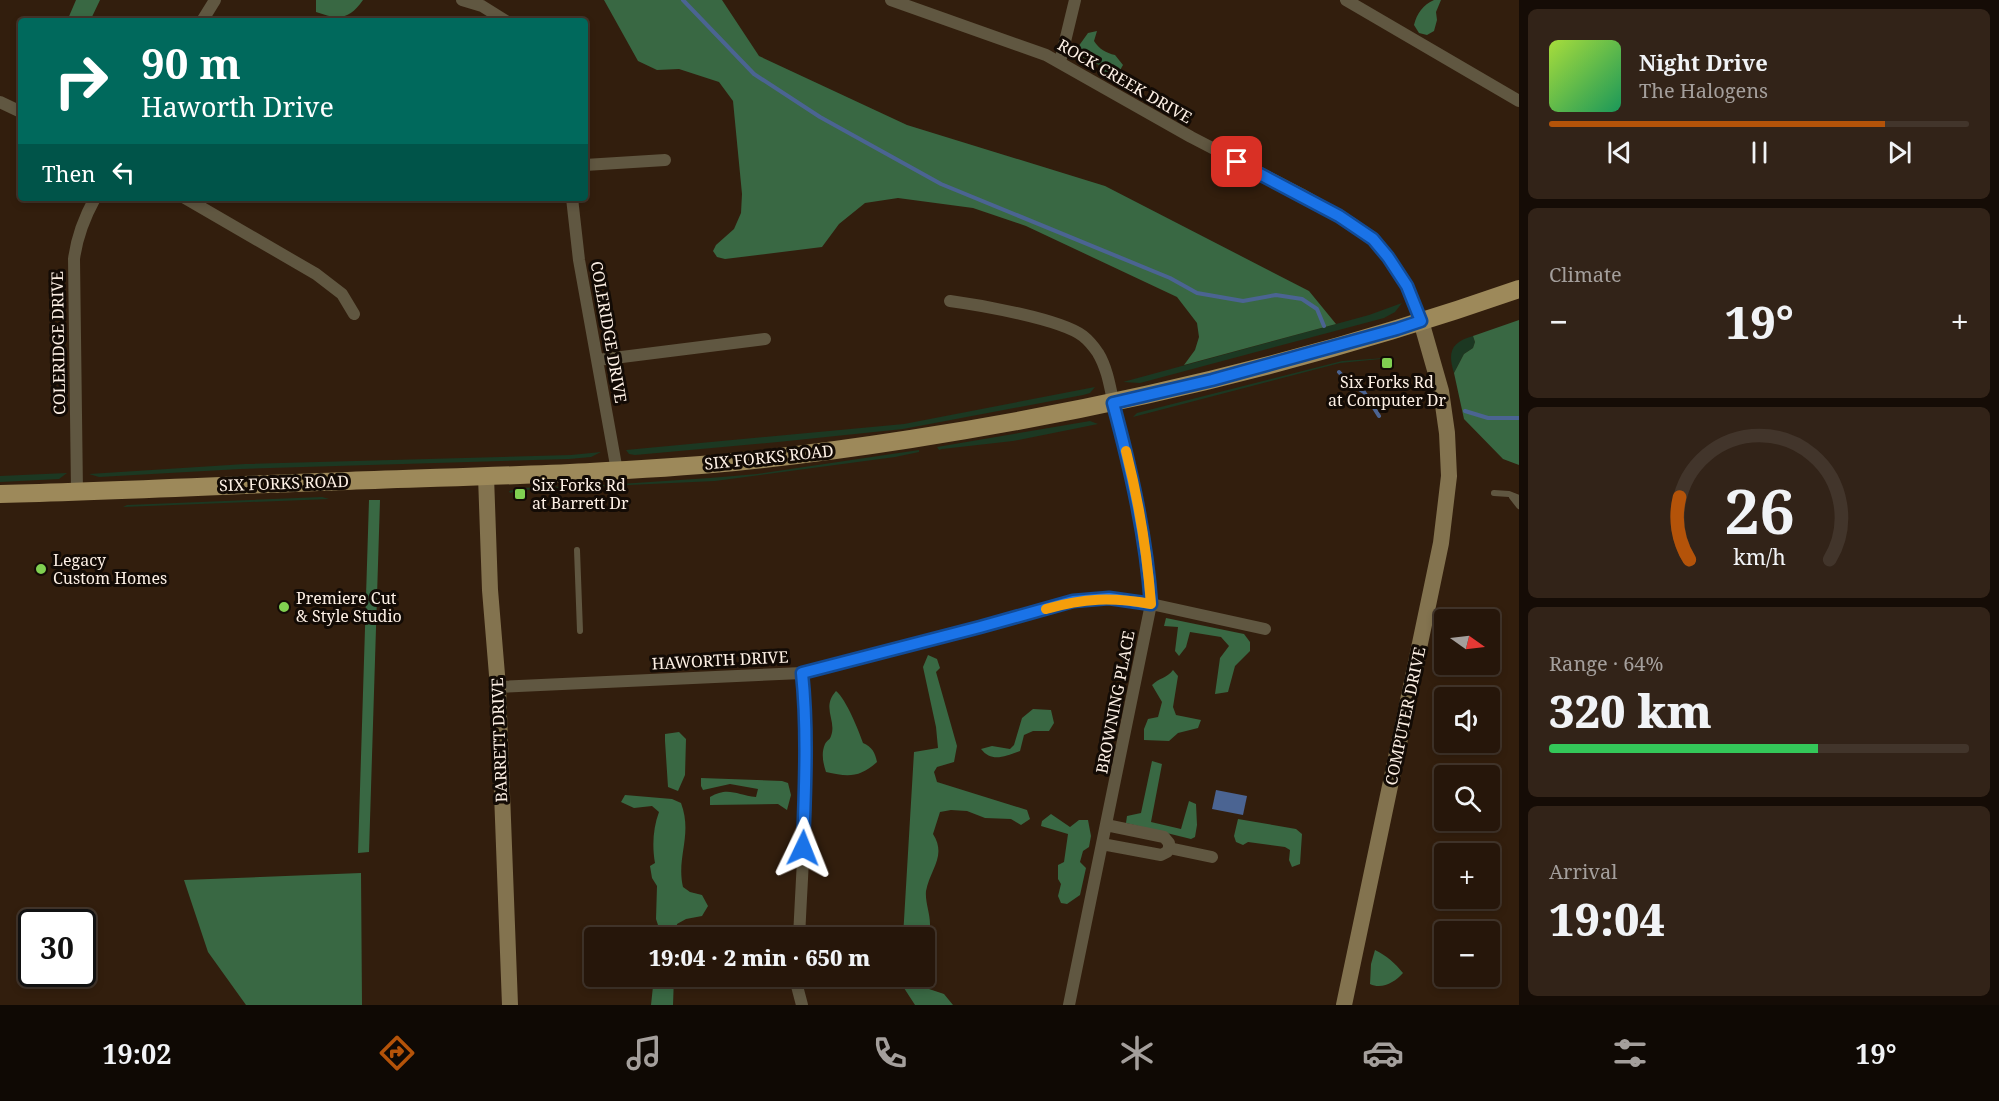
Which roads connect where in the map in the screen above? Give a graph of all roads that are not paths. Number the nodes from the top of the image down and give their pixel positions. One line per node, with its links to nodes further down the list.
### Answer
1 (215, 0): 6 (street)
2 (462, 0): 7 (street)
3 (891, 0): 8 (street, ROCK CREEK DRIVE)
4 (1075, 0): 8 (street)
5 (1346, 0): 9 (street)
6 (203, 18)
7 (501, 18)
8 (1060, 62): 20 (street, ROCK CREEK DRIVE)
9 (1519, 101)
10 (0, 102): 11 (street)
11 (18, 111)
12 (665, 160): 13 (street)
13 (588, 165)
14 (93, 201): 26 (street, COLERIDGE DRIVE)
15 (190, 201): 19 (street)
16 (572, 201): 22 (street, COLERIDGE DRIVE)
17 (1519, 289): 20 (main road, SIX FORKS ROAD)
18 (950, 301): 23 (street, BROWNING PLACE)
19 (354, 314)
20 (1421, 321): 23 (main road, SIX FORKS ROAD); 45 (street, COMPUTER DRIVE)
21 (765, 339): 22 (street)
22 (598, 360): 24 (street, COLERIDGE DRIVE)
23 (1113, 403): 24 (main road, SIX FORKS ROAD); 31 (street, BROWNING PLACE)
24 (617, 471): 25 (main road, SIX FORKS ROAD)
25 (486, 476): 26 (main road, SIX FORKS ROAD); 35 (street, BARRETT DRIVE)
26 (77, 492): 28 (main road, SIX FORKS ROAD)
27 (1494, 493): 29 (lane)
28 (0, 495)
29 (1517, 498)
30 (577, 550): 33 (lane)
31 (1151, 604): 32 (street, HAWORTH DRIVE); 34 (street, HAWORTH DRIVE); 36 (street, BROWNING PLACE)
32 (1266, 628)
33 (580, 631)
34 (802, 673): 35 (street, HAWORTH DRIVE); 40 (street)
35 (498, 687): 42 (street, BARRETT DRIVE)
36 (1106, 825): 37 (street, BROWNING PLACE); 38 (street)
37 (1102, 844): 38 (street); 44 (street, BROWNING PLACE)
38 (1169, 848): 39 (street)
39 (1212, 856)
40 (799, 927)
41 (797, 987): 43 (street)
42 (510, 1005)
43 (802, 1005)
44 (1069, 1005)
45 (1344, 1005)

